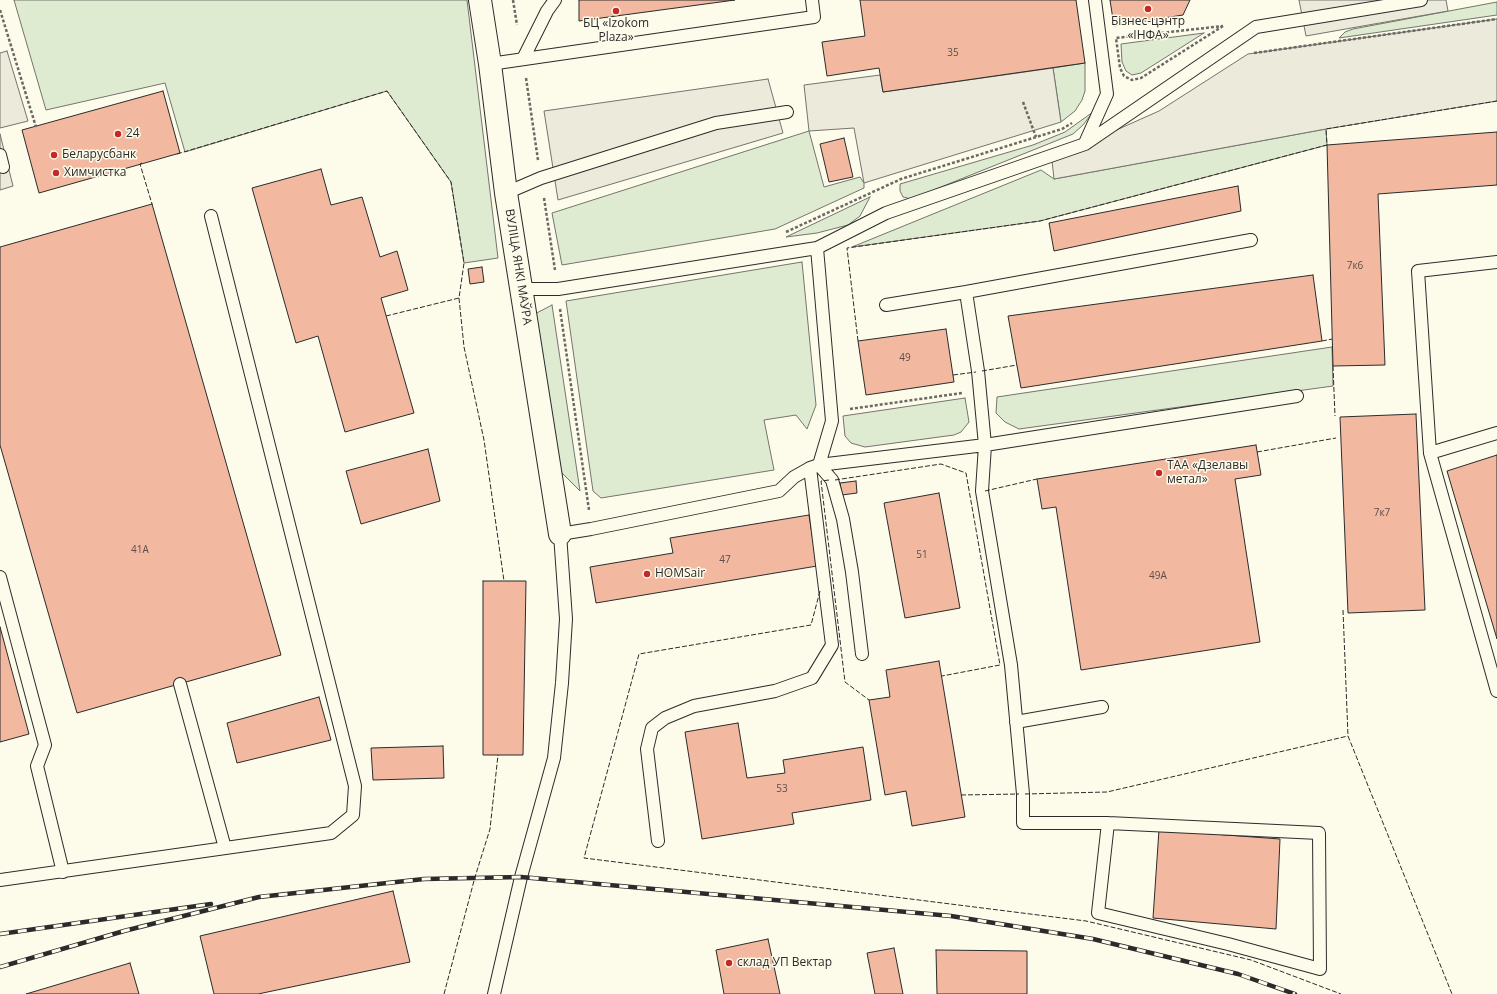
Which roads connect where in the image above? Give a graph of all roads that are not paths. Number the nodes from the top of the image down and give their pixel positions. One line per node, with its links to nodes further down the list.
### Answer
1 (480, 0): 7 (street, ВУЛІЦА ЯНКІ МАЎРА)
2 (555, 0): 6 (lane)
3 (812, 0): 6 (lane)
4 (1095, 0): 9 (lane)
5 (1421, 0): 9 (lane)
6 (523, 60): 7 (lane)
7 (490, 64): 12 (street, ВУЛІЦА ЯНКІ МАЎРА)
8 (787, 112): 12 (lane)
9 (1085, 144): 15 (lane)
10 (0, 155): 11 (lane)
11 (3, 168)
12 (506, 193): 17 (street, ВУЛІЦА ЯНКІ МАЎРА)
13 (212, 216): 34 (lane)
14 (1251, 240): 18 (lane)
15 (818, 248): 17 (lane); 24 (lane)
16 (1497, 262): 23 (lane)
17 (521, 289): 25 (street, ВУЛІЦА ЯНКІ МАЎРА)
18 (966, 292): 19 (lane); 22 (lane)
19 (886, 305)
20 (1298, 396): 22 (lane)
21 (1497, 433): 23 (lane)
22 (985, 445): 24 (lane); 31 (lane)
23 (1430, 453): 29 (lane)
24 (815, 466): 25 (lane); 27 (lane); 33 (lane)
25 (560, 534): 37 (lane)
26 (0, 577): 35 (lane)
27 (862, 654)
28 (180, 684): 34 (lane)
29 (1497, 691)
30 (1102, 707): 31 (lane)
31 (1016, 722): 32 (lane)
32 (1108, 823): 32 (lane)
33 (658, 842)
34 (225, 848): 35 (lane)
35 (63, 872): 36 (lane)
36 (0, 880)
37 (494, 994)

